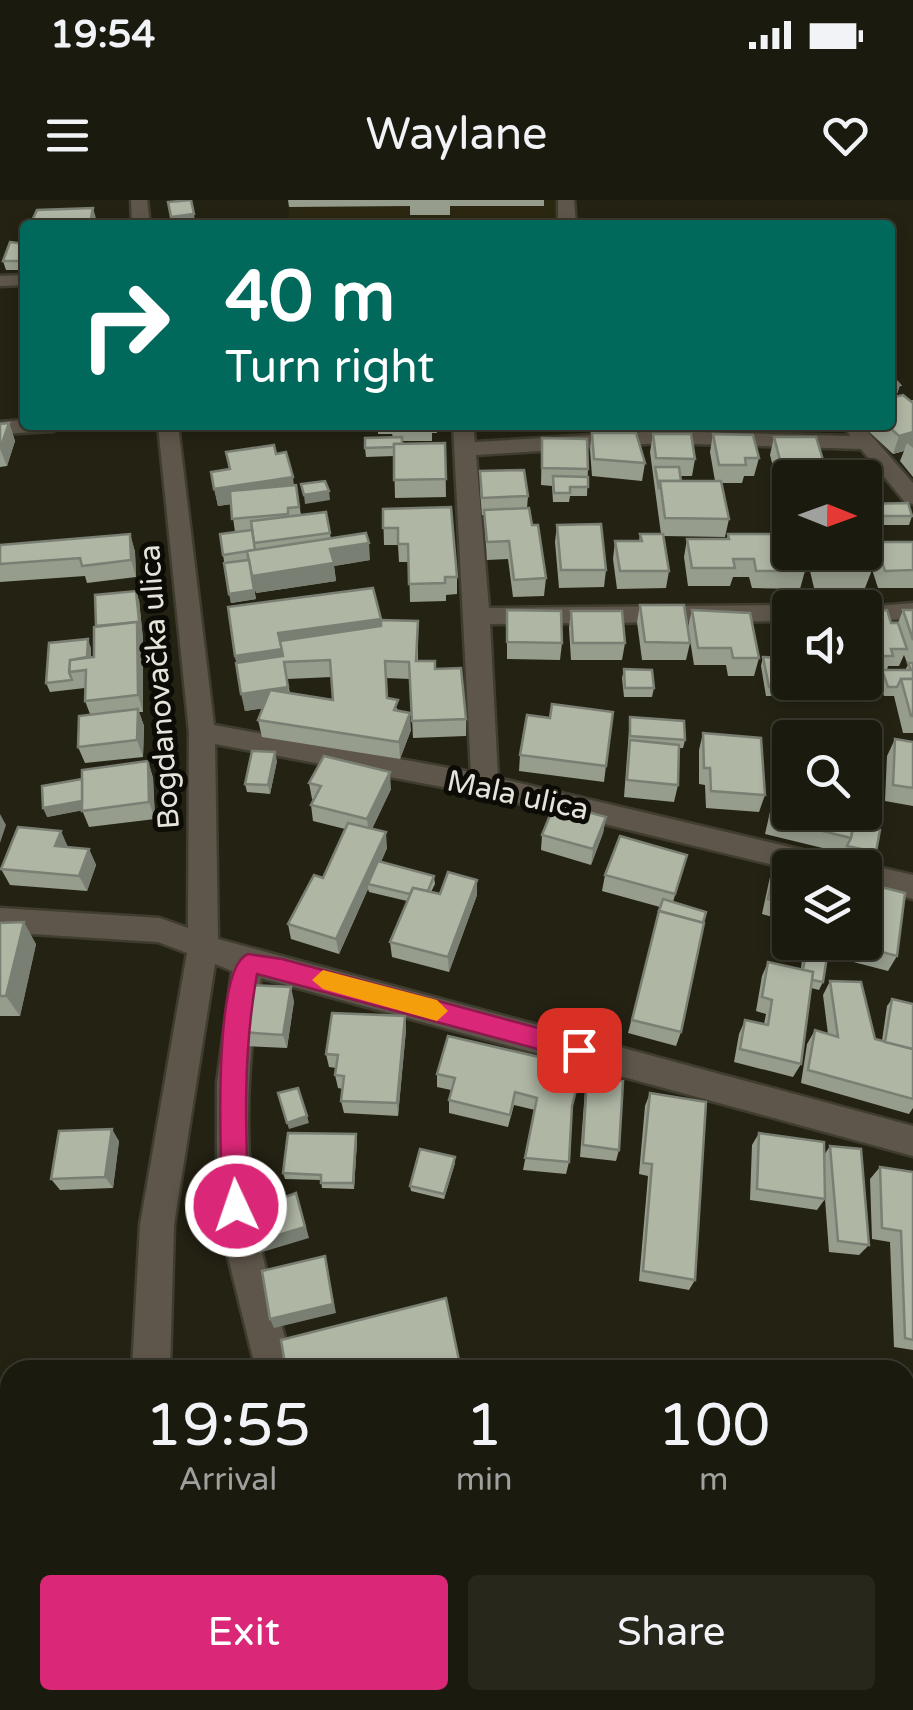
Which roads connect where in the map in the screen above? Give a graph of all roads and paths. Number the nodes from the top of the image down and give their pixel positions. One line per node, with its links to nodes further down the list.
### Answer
1 (169, 430): 10 (street, Bogdanovačka ulica)
2 (856, 430): 4 (street)
3 (464, 437): 4 (street); 9 (street)
4 (866, 443): 5 (street)
5 (913, 496)
6 (882, 612): 7 (street)
7 (913, 612)
8 (772, 613): 9 (street)
9 (478, 616): 11 (street)
10 (202, 732): 11 (street, Mala ulica); 16 (street, Bogdanovačka ulica)
11 (485, 786): 12 (street, Mala ulica)
12 (772, 854)
13 (882, 879): 14 (street)
14 (913, 887)
15 (0, 920): 16 (street)
16 (203, 944): 17 (street); 19 (street, Bogdanovačka ulica)
17 (248, 964): 18 (street); 20 (street)
18 (913, 1141)
19 (150, 1360)
20 (272, 1360)

